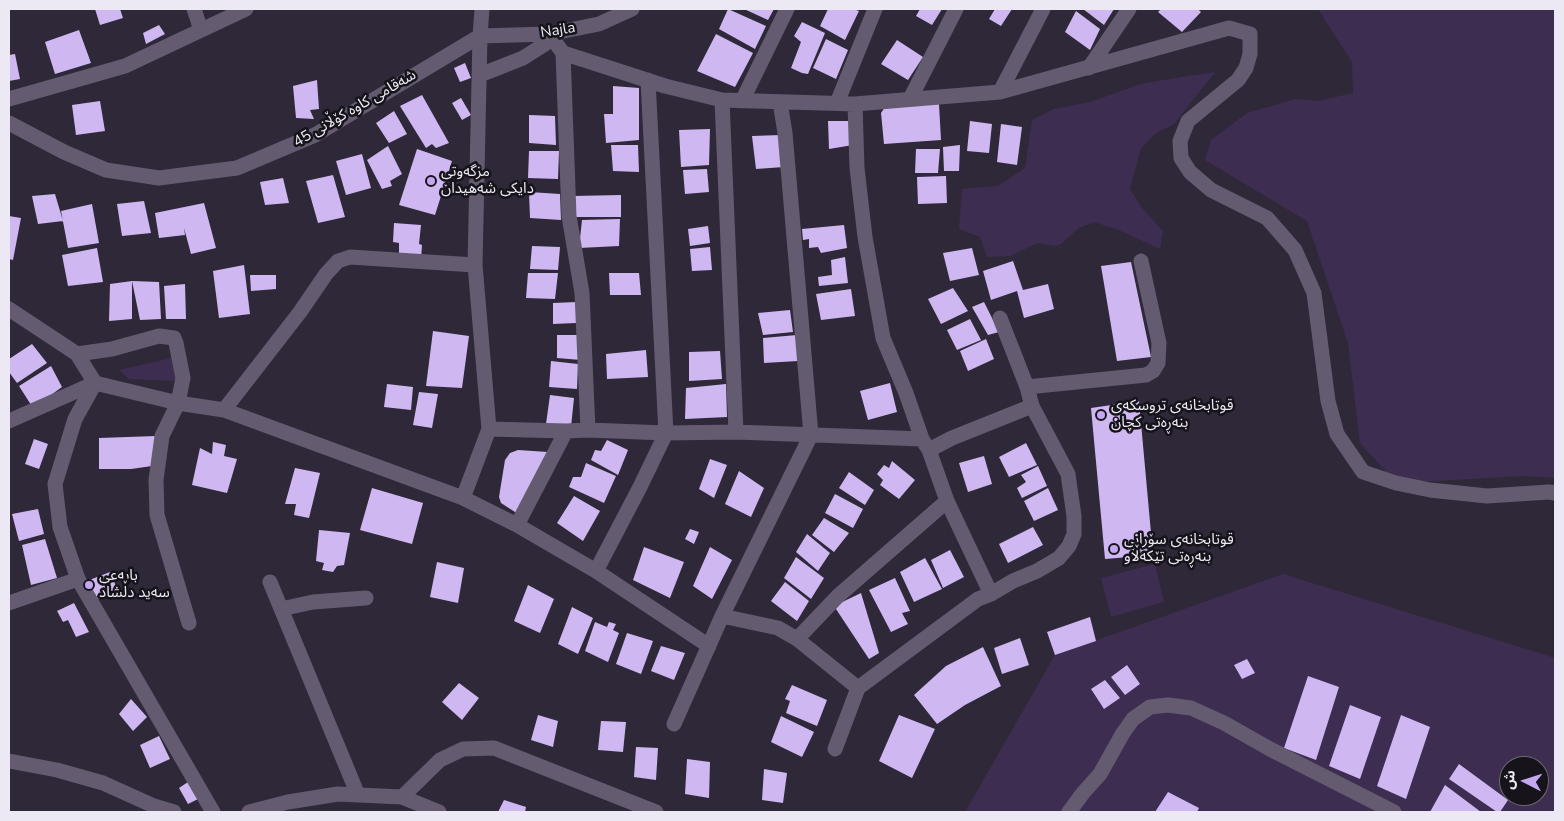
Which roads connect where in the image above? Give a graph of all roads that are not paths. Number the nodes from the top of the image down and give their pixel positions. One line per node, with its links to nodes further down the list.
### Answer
1 (194, 9): 10 (street)
2 (246, 9): 10 (street)
3 (482, 9): 12 (street)
4 (632, 9): 11 (street, Najla)
5 (787, 9): 21 (street)
6 (875, 9): 23 (street)
7 (956, 9): 19 (street)
8 (1043, 9): 17 (street)
9 (1129, 9): 14 (street)
10 (201, 30): 18 (street)
11 (549, 34): 12 (street, Najla); 13 (street); 15 (street)
12 (480, 36): 15 (street); 25 (street, شەقامی کاوە کۆڵانی 45)
13 (563, 53): 16 (street); 38 (street)
14 (1090, 68): 17 (street); 44 (street)
15 (480, 75): 27 (street)
16 (648, 80): 20 (street); 40 (street)
17 (1000, 92): 19 (street)
18 (9, 99)
19 (910, 99): 24 (street)
20 (722, 100): 21 (street); 41 (street)
21 (742, 101): 22 (street)
22 (780, 102): 23 (street); 42 (street)
23 (837, 103): 24 (street)
24 (855, 104): 43 (street)
25 (9, 123)
26 (1141, 261): 32 (street)
27 (475, 265): 35 (street); 37 (street)
28 (9, 308): 30 (street)
29 (1000, 318): 32 (street)
30 (76, 354): 31 (street); 33 (street)
31 (95, 383): 33 (street); 36 (street); 49 (street)
32 (1027, 386): 34 (street)
33 (178, 403): 35 (street); 56 (street)
34 (1032, 406): 43 (street); 51 (street)
35 (224, 410): 45 (street)
36 (9, 421)
37 (489, 429): 39 (street); 45 (street)
38 (588, 430): 39 (street); 40 (street)
39 (566, 431): 47 (street)
40 (666, 432): 41 (street); 48 (street)
41 (736, 432): 42 (street)
42 (811, 435): 43 (street); 55 (street)
43 (926, 444): 46 (street)
44 (1555, 493)
45 (463, 498): 47 (street)
46 (947, 501): 51 (street); 57 (street)
47 (517, 525): 48 (street)
48 (596, 570): 58 (street)
49 (78, 579): 53 (street); 66 (street)
50 (270, 582): 54 (street)
51 (991, 594): 59 (street)
52 (366, 598): 54 (street)
53 (9, 603)
54 (281, 609): 63 (street)
55 (722, 616): 57 (street); 58 (street)
56 (190, 623)
57 (796, 639): 59 (street)
58 (709, 646): 60 (street)
59 (858, 688): 61 (street)
60 (674, 724)
61 (835, 749)
62 (9, 761): 65 (street)
63 (358, 795): 64 (street); 67 (street)
64 (402, 797): 68 (street); 69 (street)
65 (174, 812)
66 (213, 812)
67 (249, 812)
68 (439, 812)
69 (656, 812)
70 (1068, 812): 71 (street)
71 (1394, 812)

